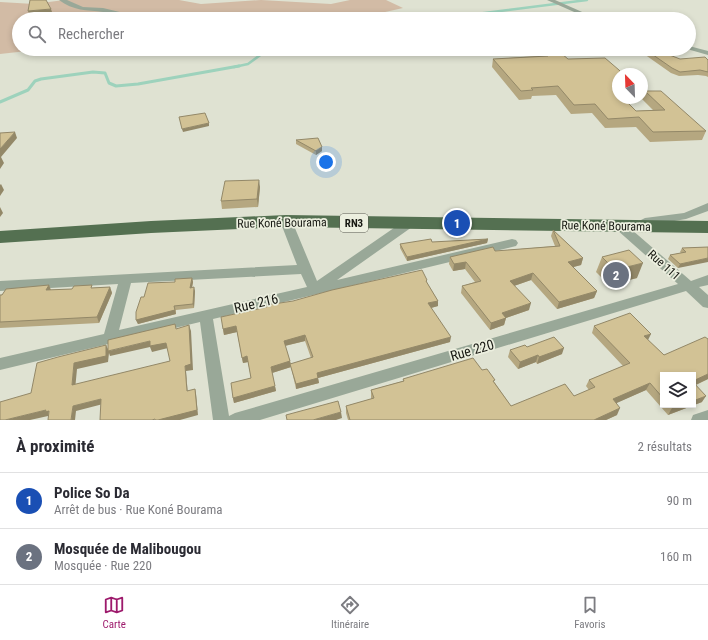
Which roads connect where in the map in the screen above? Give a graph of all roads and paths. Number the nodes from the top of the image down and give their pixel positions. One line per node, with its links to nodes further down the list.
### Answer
1 (62, 0): 3 (street)
2 (550, 0): 4 (street)
3 (113, 12)
4 (578, 12)
5 (696, 50): 6 (street)
6 (708, 53)
7 (708, 206): 10 (street)
8 (286, 221): 9 (highway, Rue Koné Bourama / RN3); 12 (highway, Rue Koné Bourama / RN3); 14 (street)
9 (408, 224): 10 (highway, Rue Koné Bourama / RN3); 19 (street)
10 (620, 226): 11 (highway, Rue Koné Bourama / RN3); 18 (street, Rue 111)
11 (708, 227)
12 (0, 237)
13 (512, 243): 19 (street, Rue 216)
14 (305, 269): 15 (street); 19 (street)
15 (126, 279): 17 (street); 22 (street)
16 (708, 280): 18 (street, Rue 220)
17 (0, 286)
18 (688, 286): 20 (street, Rue 111); 26 (street, Rue 220)
19 (316, 289): 21 (street, Rue 216)
20 (708, 304)
21 (206, 315): 22 (street, Rue 216); 25 (street)
22 (110, 338): 23 (street, Rue 216)
23 (0, 364)
24 (708, 417): 27 (street)
25 (221, 420)
26 (235, 420)
27 (699, 420)

